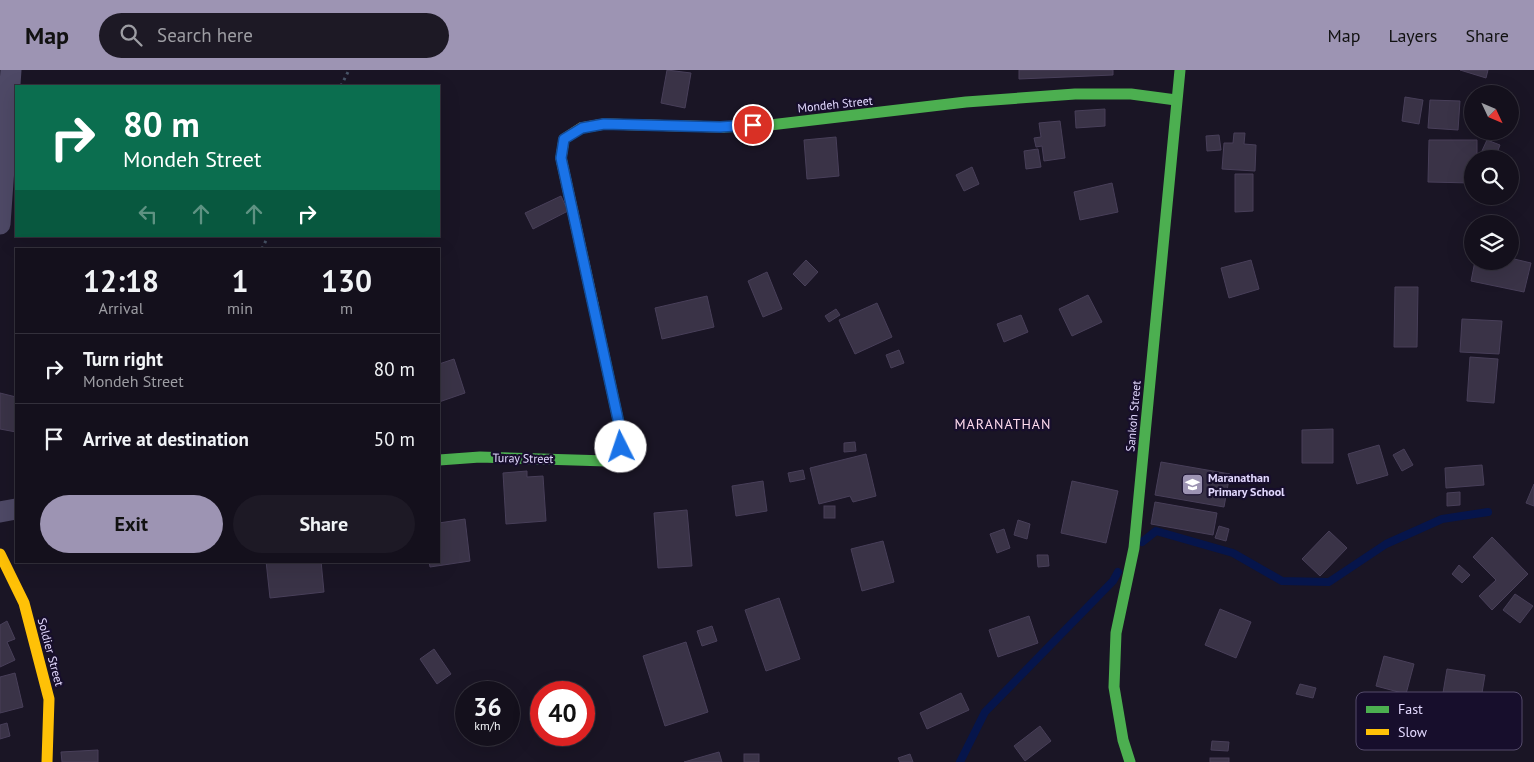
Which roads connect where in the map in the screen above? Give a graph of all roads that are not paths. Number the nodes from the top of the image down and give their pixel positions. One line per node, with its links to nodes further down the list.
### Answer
1 (11, 70): 4 (street)
2 (1180, 70): 3 (street, Sankoh Street)
3 (1176, 100): 6 (street, Mondeh Street); 11 (street, Sankoh Street)
4 (0, 224)
5 (440, 460): 6 (street, Turay Street)
6 (607, 461)
7 (15, 509): 8 (street)
8 (0, 512)
9 (0, 554): 10 (street, Soldier Street)
10 (47, 762)
11 (1130, 762)

